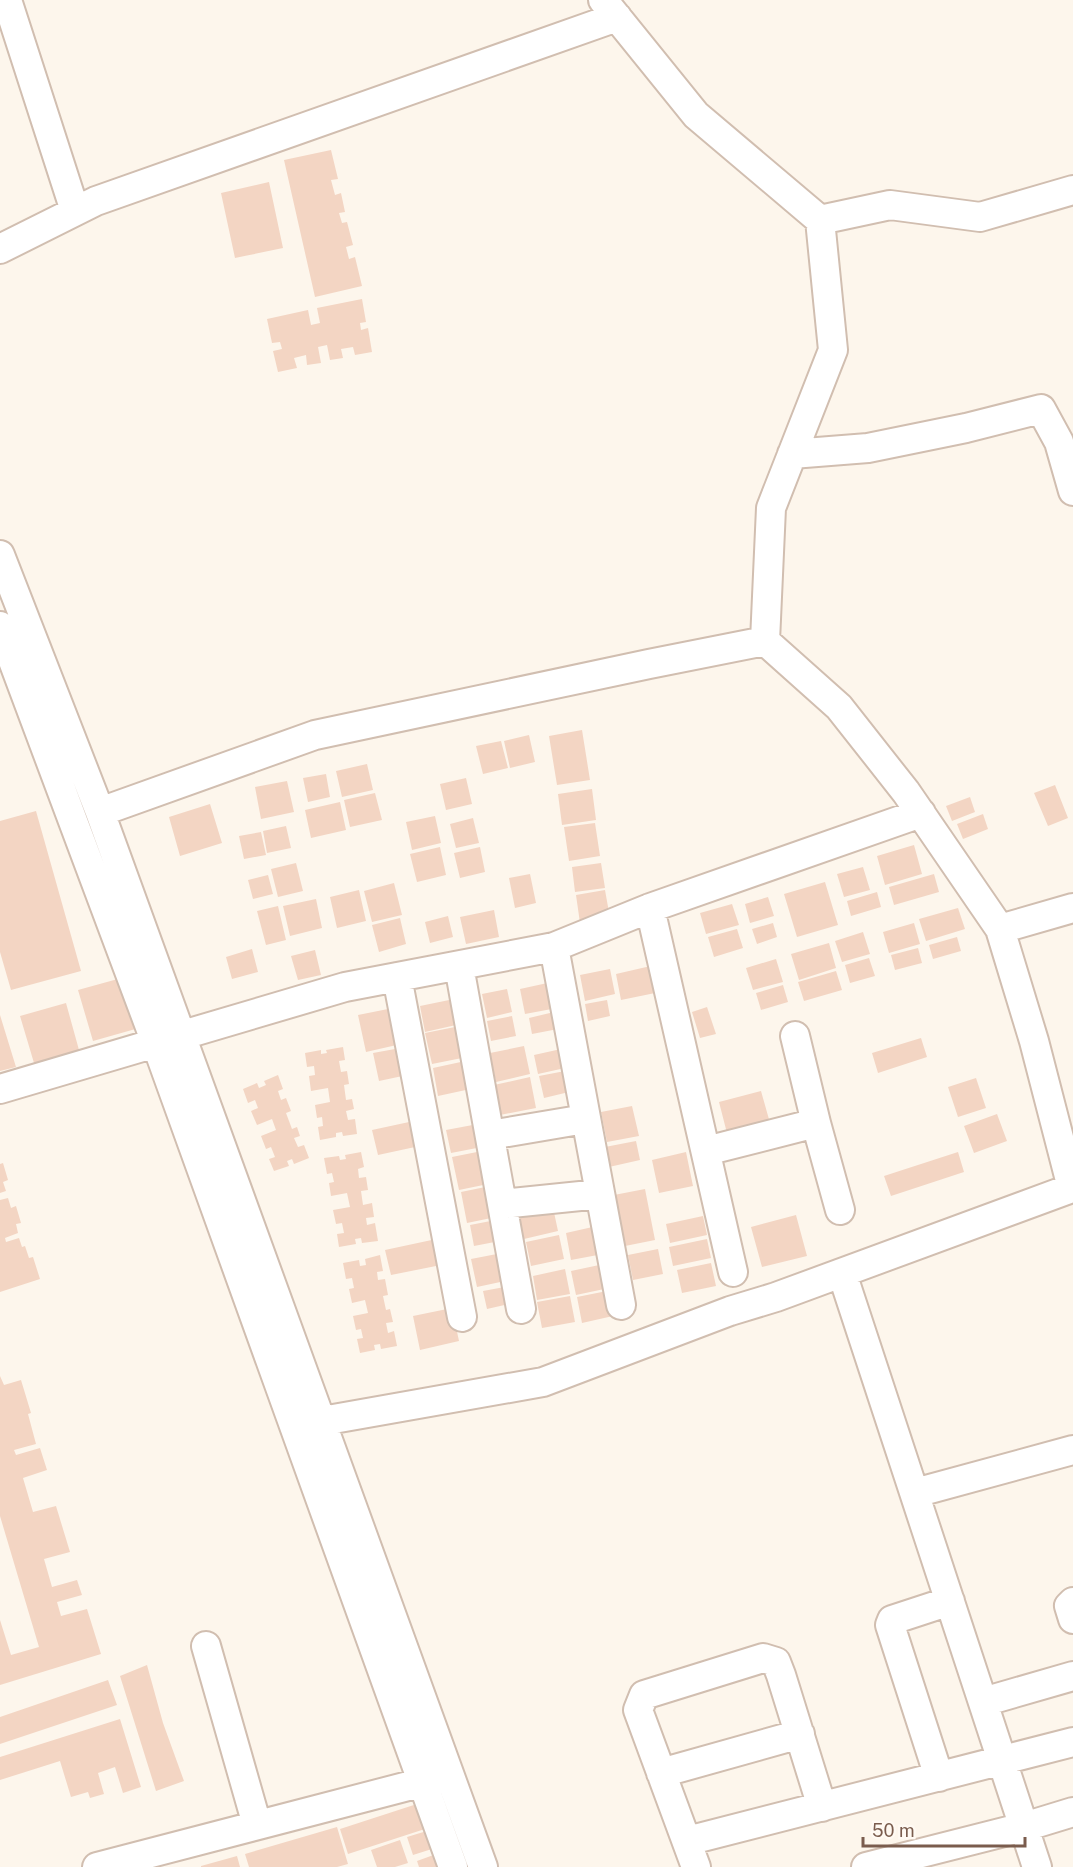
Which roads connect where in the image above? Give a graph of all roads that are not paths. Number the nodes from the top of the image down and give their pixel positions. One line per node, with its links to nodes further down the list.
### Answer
1 (7, 0): 4 (street)
2 (610, 9): 4 (street); 5 (street)
3 (1073, 190): 5 (street)
4 (75, 211): 6 (street)
5 (820, 220): 7 (street)
6 (0, 249)
7 (792, 454): 8 (street); 11 (street)
8 (1073, 491)
9 (0, 555): 12 (street)
10 (0, 626): 21 (street)
11 (765, 641): 12 (street); 13 (street)
12 (100, 812): 21 (street)
13 (921, 813): 14 (street); 16 (street)
14 (650, 908): 17 (street); 26 (street)
15 (1073, 908): 16 (street)
16 (1000, 929): 27 (street)
17 (554, 947): 18 (street); 23 (street)
18 (459, 966): 19 (street); 25 (street)
19 (396, 977): 21 (street); 35 (street)
20 (795, 1036): 24 (street)
21 (168, 1039): 22 (street); 36 (street); 51 (street)
22 (0, 1089)
23 (585, 1119): 25 (street); 28 (street)
24 (816, 1123): 26 (street); 30 (street)
25 (490, 1136): 29 (street)
26 (706, 1151): 31 (street)
27 (1073, 1189): 32 (street)
28 (600, 1194): 29 (street); 33 (street)
29 (502, 1204): 34 (street)
30 (840, 1210)
31 (733, 1272)
32 (842, 1273): 36 (street); 38 (street)
33 (621, 1305)
34 (521, 1310)
35 (462, 1317)
36 (322, 1421): 49 (street)
37 (1073, 1450): 38 (street)
38 (915, 1493): 39 (street)
39 (950, 1601): 44 (street); 50 (street)
40 (1073, 1602): 41 (street)
41 (1073, 1618)
42 (206, 1646): 54 (street)
43 (1073, 1676): 44 (street)
44 (983, 1702): 47 (street)
45 (800, 1734): 48 (street); 48 (street); 52 (street)
46 (1073, 1742): 47 (street)
47 (1002, 1761): 50 (street); 55 (street)
48 (661, 1773): 56 (street)
49 (450, 1775): 51 (street); 59 (street)
50 (939, 1777): 52 (street)
51 (422, 1783): 54 (street); 58 (street)
52 (822, 1807): 56 (street)
53 (1073, 1812): 55 (street)
54 (257, 1825): 57 (street)
55 (1024, 1827): 60 (street); 61 (street)
56 (691, 1854)
57 (98, 1867)
58 (453, 1867)
59 (483, 1867)
60 (866, 1867)
61 (1037, 1867)

